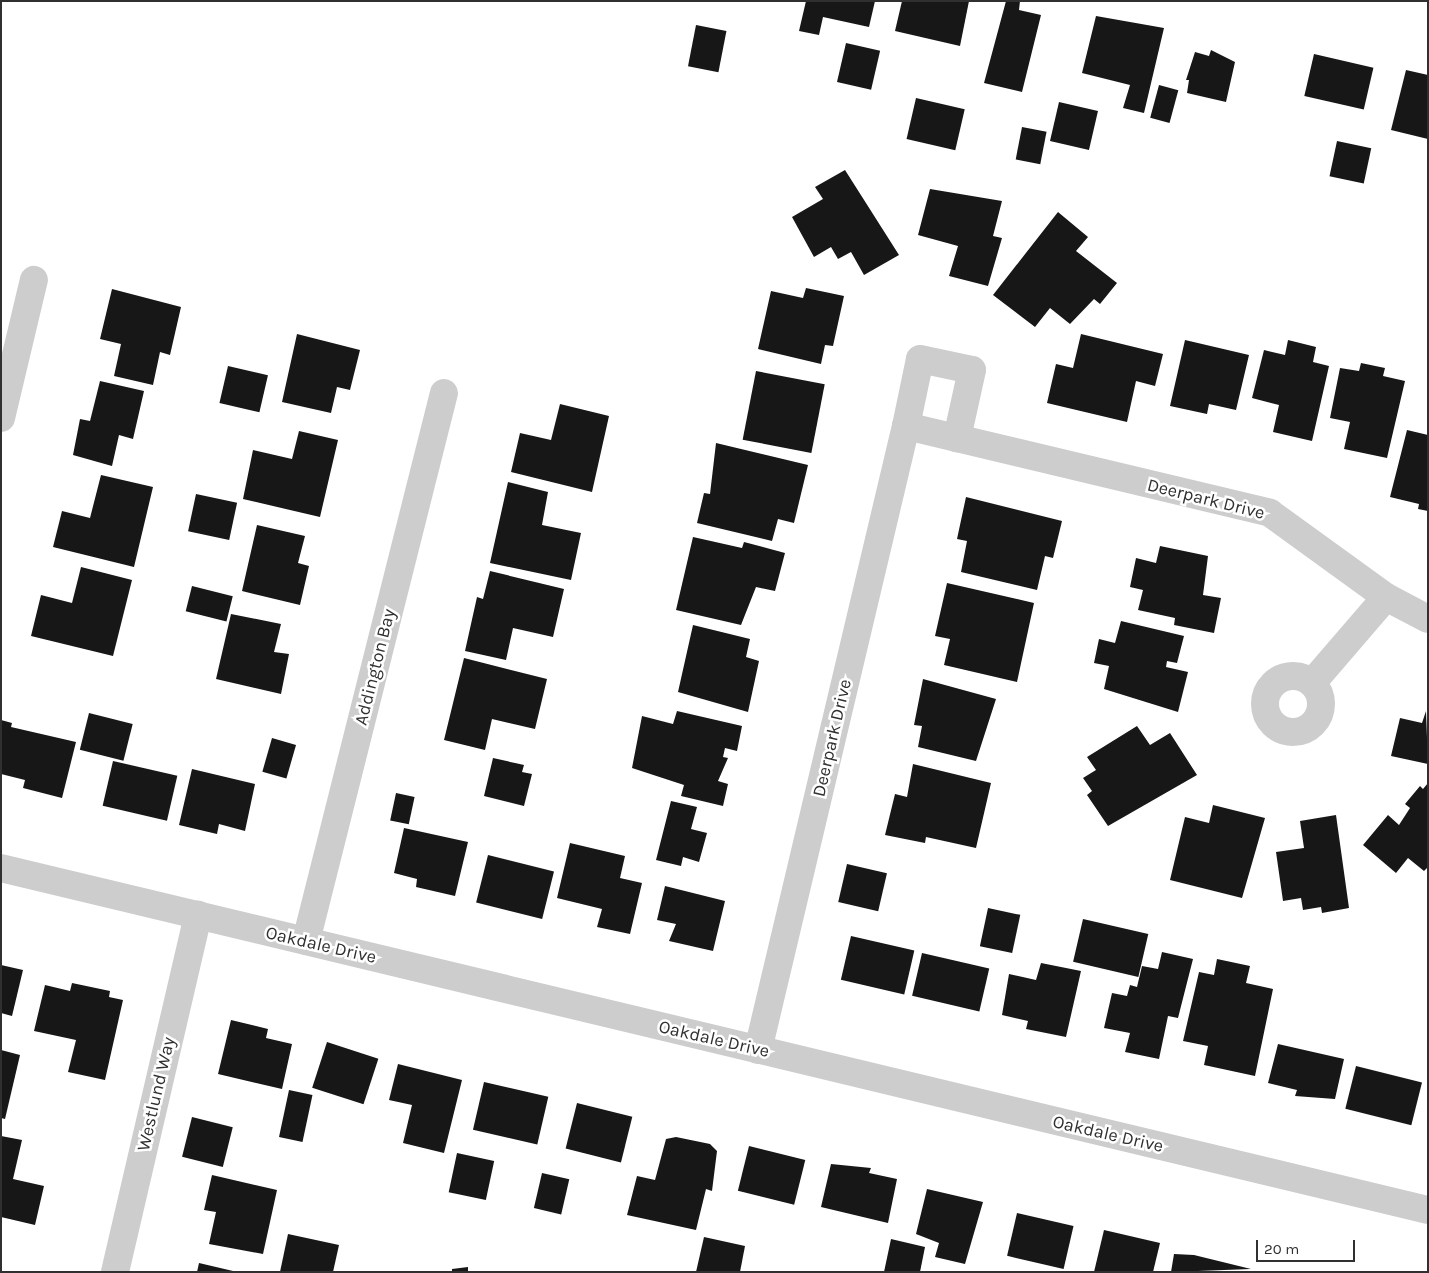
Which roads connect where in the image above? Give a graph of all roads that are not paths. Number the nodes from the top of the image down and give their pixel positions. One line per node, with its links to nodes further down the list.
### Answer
1 (34, 280): 3 (street)
2 (444, 393): 11 (street, Addington Bay)
3 (1, 418)
4 (906, 426): 5 (street, Deerpark Drive); 5 (street, Deerpark Drive); 12 (street, Deerpark Drive)
5 (957, 438): 6 (street, Deerpark Drive)
6 (1386, 597): 7 (street, Deerpark Drive); 8 (street)
7 (1428, 619)
8 (1312, 683)
9 (1, 868): 10 (street, Oakdale Drive)
10 (198, 915): 11 (street, Oakdale Drive); 14 (street, Westlund Way)
11 (306, 941): 12 (street, Oakdale Drive)
12 (758, 1050): 13 (street, Oakdale Drive)
13 (1428, 1210)
14 (114, 1272)

